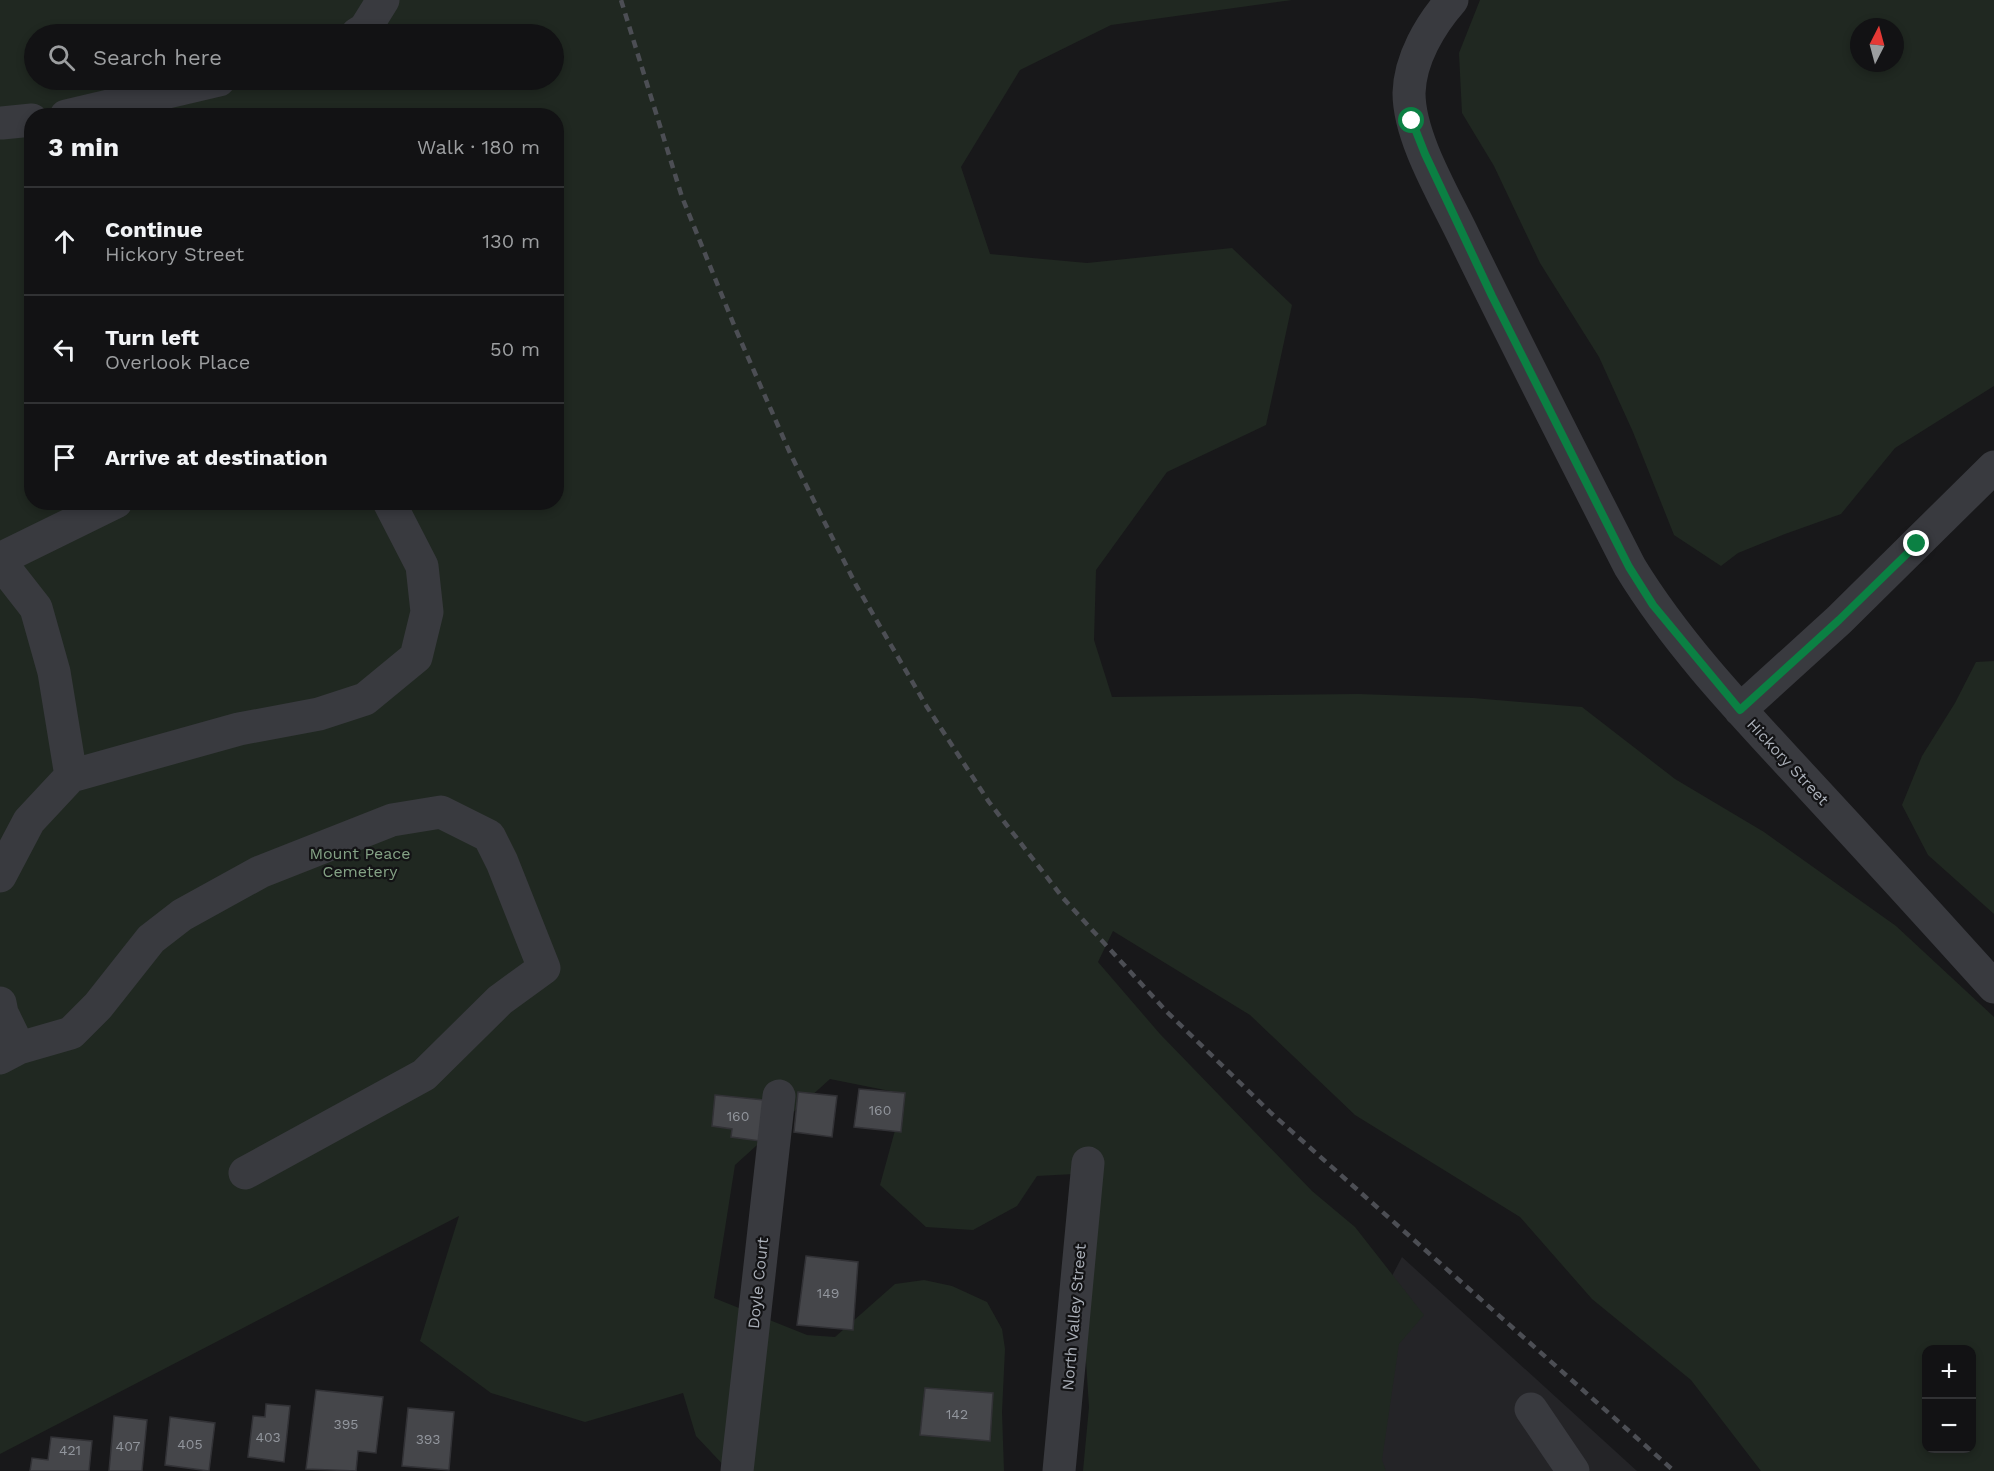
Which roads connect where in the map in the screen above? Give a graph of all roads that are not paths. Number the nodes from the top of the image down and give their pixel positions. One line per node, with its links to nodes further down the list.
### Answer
1 (383, 0): 3 (street)
2 (1452, 0): 10 (street, Hickory Street)
3 (368, 24)
4 (176, 90): 5 (street)
5 (100, 108)
6 (1994, 467): 10 (street)
7 (100, 510): 9 (street)
8 (393, 510): 11 (street)
9 (0, 561): 11 (street)
10 (1740, 710): 13 (street, Hickory Street)
11 (71, 776): 12 (street)
12 (0, 876)
13 (1994, 987)
14 (0, 1003): 15 (street)
15 (9, 1053): 18 (street)
16 (779, 1096): 20 (street, Doyle Court)
17 (1088, 1163): 21 (street, North Valley Street)
18 (245, 1173)
19 (1531, 1409): 22 (street)
20 (737, 1471)
21 (1059, 1471)
22 (1573, 1471)

